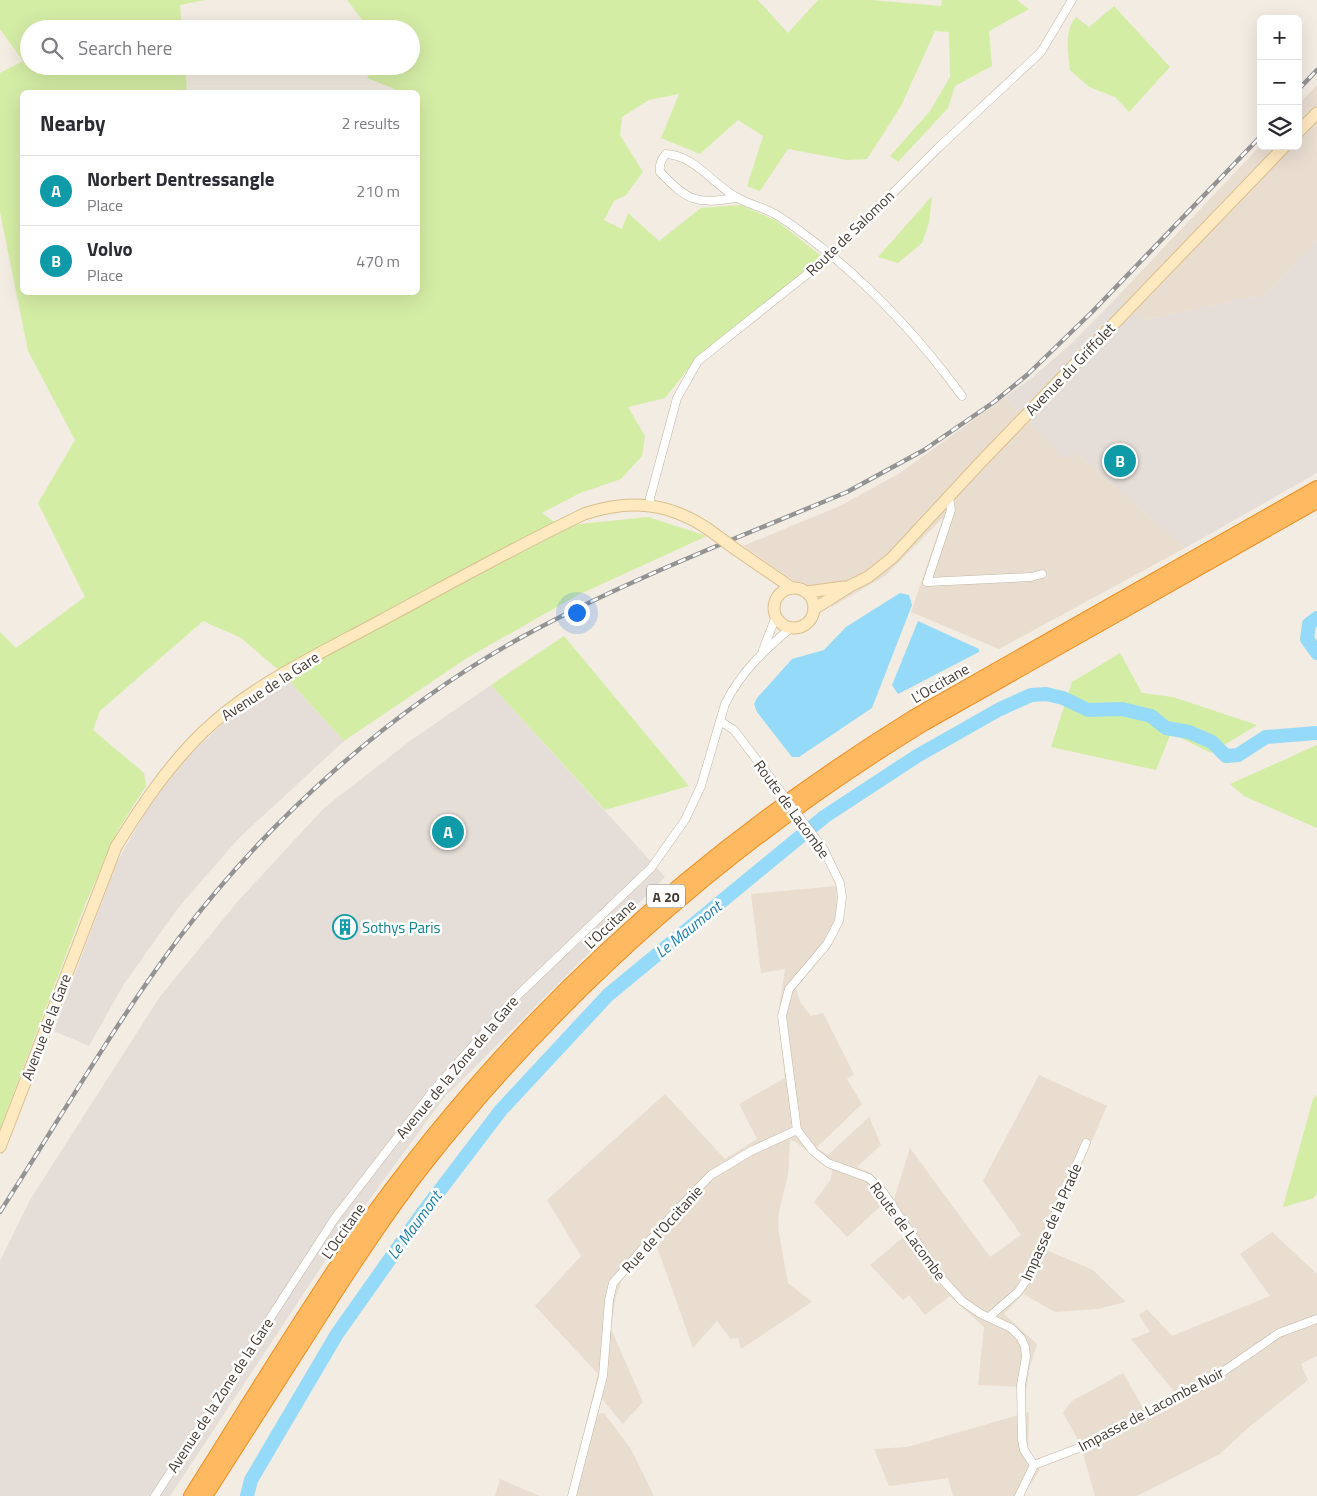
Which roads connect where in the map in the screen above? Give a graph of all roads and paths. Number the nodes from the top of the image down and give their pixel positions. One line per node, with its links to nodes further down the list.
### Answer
1 (1072, 0): 6 (street, Route de Salomon)
2 (1317, 113): 3 (street)
3 (1302, 128)
4 (1281, 150): 9 (street, Avenue du Griffolet)
5 (736, 198): 5 (street); 6 (street)
6 (831, 255): 7 (street); 11 (street, Route de Salomon)
7 (962, 396)
8 (1317, 488): 30 (highway, L'Occitane / A 20)
9 (949, 498): 13 (street); 14 (street, Avenue du Griffolet)
10 (1317, 501): 31 (highway, L'Occitane / A 20)
11 (650, 506): 12 (street, Avenue de la Gare, bridge); 25 (street, Avenue de la Gare)
12 (761, 569): 15 (street); 17 (street)
13 (1042, 574)
14 (850, 586): 16 (street); 18 (street, Avenue du Griffolet)
15 (792, 588): 16 (street); 17 (street)
16 (807, 592): 18 (street)
17 (778, 597): 19 (street)
18 (814, 609): 20 (street)
19 (776, 616): 20 (street); 21 (street, Avenue de la Zone de la Gare)
20 (792, 628): 21 (street, Avenue de la Zone de la Gare)
21 (762, 652): 22 (street, Avenue de la Zone de la Gare)
22 (720, 721): 23 (street, Route de Lacombe, bridge); 29 (street, Avenue de la Zone de la Gare)
23 (797, 1130): 26 (street, Route de Lacombe); 32 (street, Rue de l'Occitanie)
24 (1086, 1143): 26 (street, Impasse de la Prade)
25 (0, 1147)
26 (989, 1317): 28 (street, Route de Lacombe)
27 (1317, 1319): 28 (street, Impasse de Lacombe Noir)
28 (1034, 1464): 33 (street)
29 (155, 1496)
30 (191, 1496)
31 (205, 1496)
32 (572, 1496)
33 (1019, 1496)

